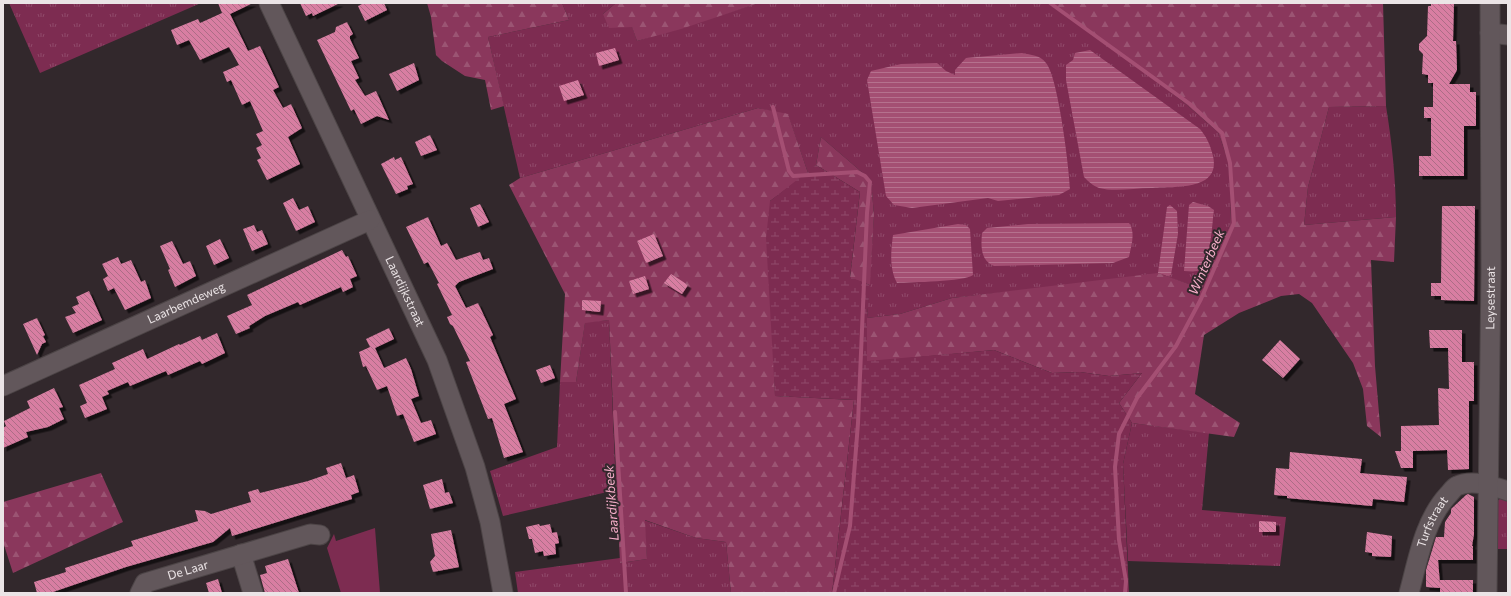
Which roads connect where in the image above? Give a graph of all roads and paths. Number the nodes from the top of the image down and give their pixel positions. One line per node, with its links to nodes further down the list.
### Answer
1 (269, 3): 4 (street, Laardijkstraat)
2 (1490, 3): 3 (street, Leysestraat)
3 (1499, 34): 6 (street, Leysestraat)
4 (370, 220): 5 (street, Laarbemdeweg); 12 (street, Laardijkstraat)
5 (3, 386)
6 (1488, 484): 7 (street, Turfstraat); 13 (street, Turfstraat); 14 (street, Leysestraat)
7 (1508, 491)
8 (320, 535): 9 (street, De Laar)
9 (241, 554): 10 (street, De Laar); 11 (street)
10 (140, 593)
11 (253, 593)
12 (502, 593)
13 (1409, 593)
14 (1487, 593)

